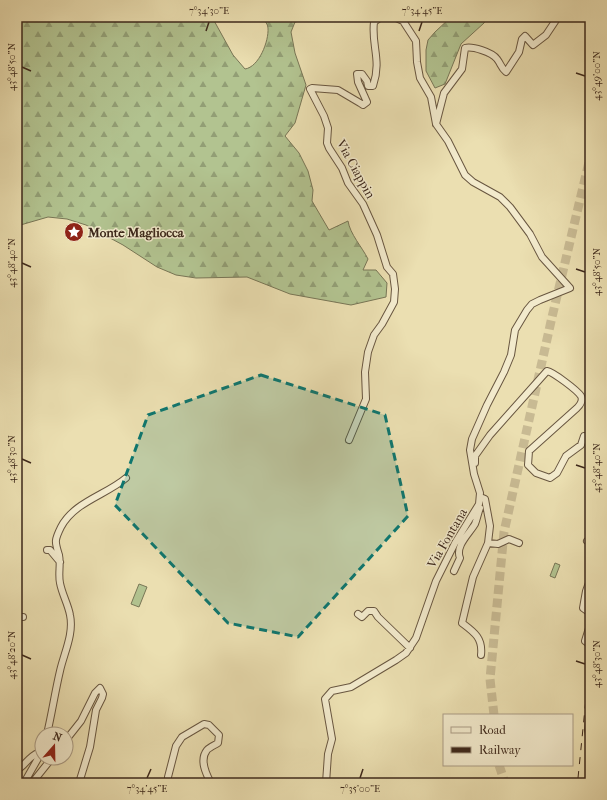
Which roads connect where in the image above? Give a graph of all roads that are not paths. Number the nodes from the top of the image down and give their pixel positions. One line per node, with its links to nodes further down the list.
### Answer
1 (381, 17): 6 (street, Via Ciappin)
2 (394, 17): 4 (street)
3 (558, 17): 4 (street)
4 (436, 124): 8 (street, Via Fontana)
5 (584, 436): 8 (street)
6 (349, 440)
7 (126, 478): 13 (street)
8 (478, 484): 9 (street, Via Fontana)
9 (482, 497): 10 (street); 14 (street); 20 (street, Via Fontana)
10 (488, 543): 11 (street); 21 (street)
11 (519, 543)
12 (47, 550): 13 (street)
13 (60, 562): 23 (street)
14 (454, 571)
15 (590, 580): 16 (street)
16 (590, 613)
17 (358, 614): 20 (street)
18 (590, 625): 19 (street)
19 (589, 644)
20 (410, 648): 35 (street, Via Fontana)
21 (481, 654)
22 (590, 707): 25 (street)
23 (49, 726)
24 (74, 730): 32 (street)
25 (590, 741)
26 (34, 754): 29 (street)
27 (35, 766): 30 (street)
28 (46, 766): 31 (street)
29 (17, 770)
30 (24, 783)
31 (32, 783)
32 (79, 783)
33 (168, 783): 34 (street)
34 (211, 783)
35 (326, 783)

